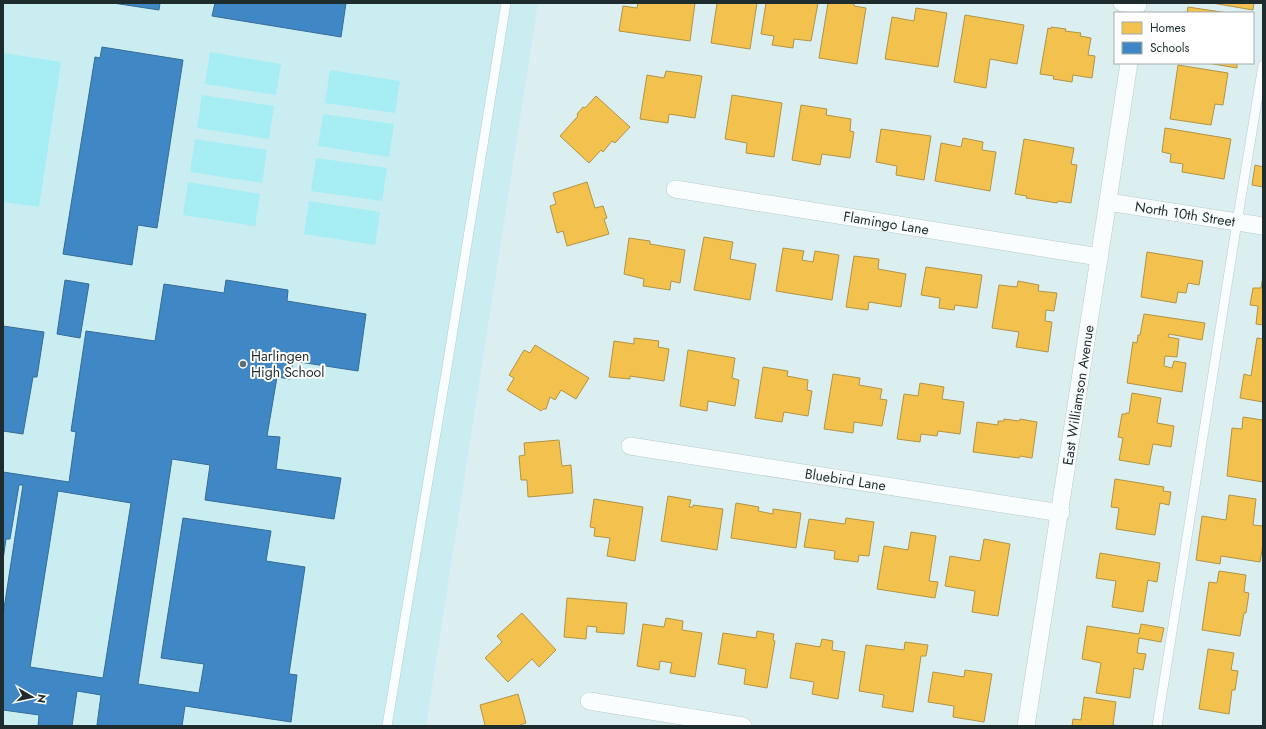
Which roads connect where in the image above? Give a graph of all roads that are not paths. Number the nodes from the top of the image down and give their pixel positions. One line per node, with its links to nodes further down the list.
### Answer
1 (506, 3): 12 (lane)
2 (1129, 64): 5 (street, East Williamson Avenue)
3 (1263, 65): 6 (lane)
4 (675, 189): 8 (street, Flamingo Lane)
5 (1108, 202): 6 (street, North 10th Street); 8 (street, East Williamson Avenue)
6 (1237, 222): 7 (street, North 10th Street); 15 (lane)
7 (1263, 226)
8 (1098, 257): 10 (street, East Williamson Avenue)
9 (630, 446): 10 (street, Bluebird Lane)
10 (1061, 513): 14 (street, East Williamson Avenue)
11 (588, 701): 13 (street)
12 (387, 726)
13 (743, 726)
14 (1026, 726)
15 (1157, 726)

